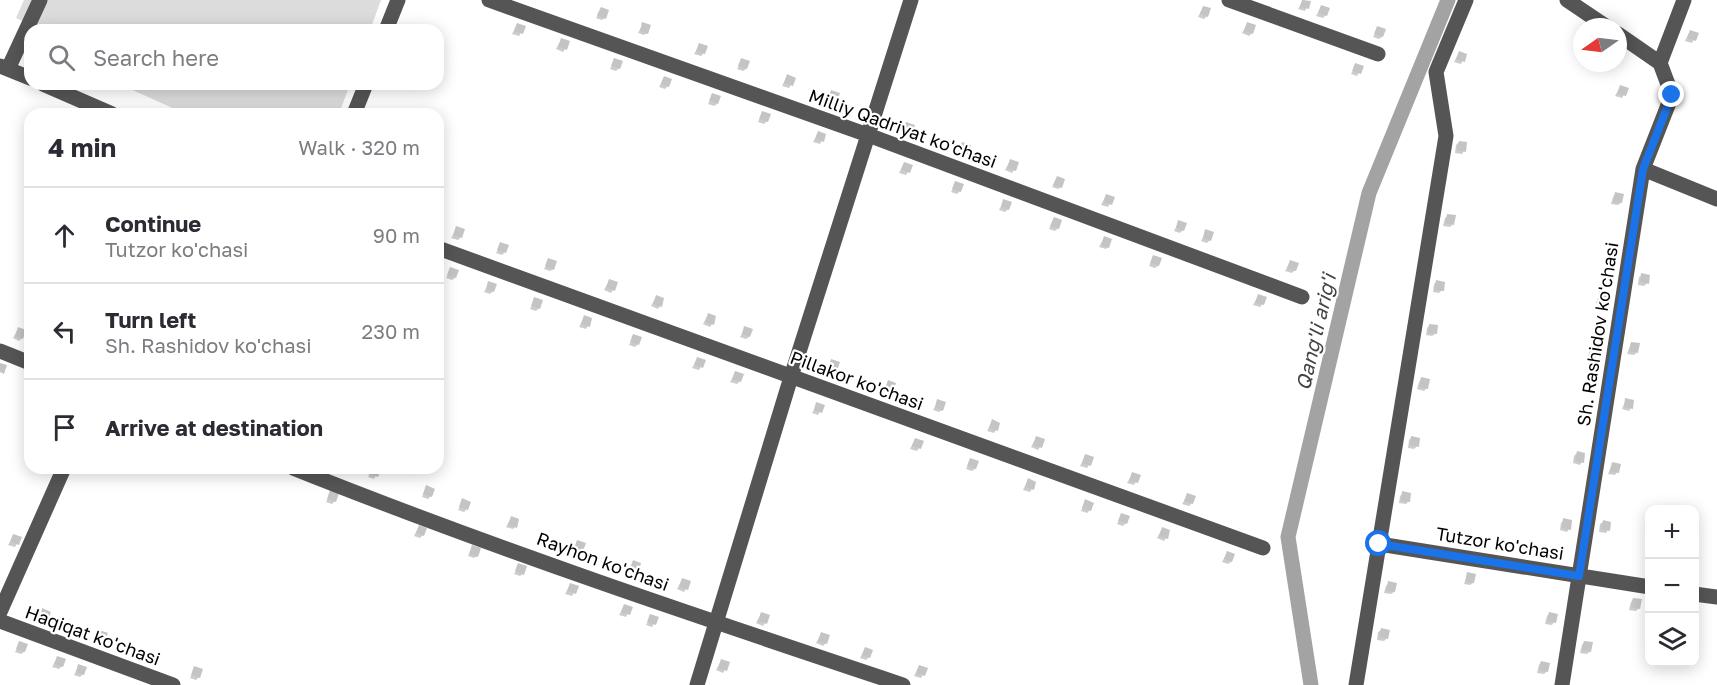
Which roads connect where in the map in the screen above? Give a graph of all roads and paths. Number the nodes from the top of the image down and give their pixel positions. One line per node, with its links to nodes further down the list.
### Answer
1 (40, 0): 10 (street)
2 (398, 0): 11 (street)
3 (489, 0): 22 (street, Milliy Qadriyat ko'chasi)
4 (911, 0): 22 (street)
5 (1229, 0): 14 (street)
6 (1466, 0): 32 (street)
7 (1567, 0): 9 (street)
8 (1684, 0): 15 (street)
9 (1594, 18)
10 (27, 24)
11 (388, 24)
12 (24, 30): 16 (street)
13 (1627, 40): 15 (street)
14 (1378, 54)
15 (1660, 63): 23 (street, Sh. Rashidov ko'chasi)
16 (4, 67): 17 (street)
17 (24, 75)
18 (57, 90): 20 (street)
19 (364, 90): 21 (street)
20 (98, 108)
21 (356, 108)
22 (868, 135): 26 (street, Milliy Qadriyat ko'chasi); 29 (street)
23 (1643, 169): 24 (street); 34 (street, Sh. Rashidov ko'chasi)
24 (1717, 199)
25 (444, 250): 29 (street, Pillakor ko'chasi)
26 (1302, 297)
27 (0, 351): 28 (street)
28 (24, 361)
29 (791, 377): 33 (street, Pillakor ko'chasi); 40 (street)
30 (61, 474): 38 (street)
31 (308, 474): 40 (street, Rayhon ko'chasi)
32 (1379, 544): 34 (street, Tutzor ko'chasi); 44 (street)
33 (1263, 548)
34 (1579, 576): 35 (street, Tutzor ko'chasi); 45 (street, Sh. Rashidov ko'chasi)
35 (1645, 586)
36 (1699, 595): 37 (street)
37 (1717, 597)
38 (0, 612)
39 (0, 621): 41 (street, Haqiqat ko'chasi)
40 (717, 623): 42 (street); 43 (street, Rayhon ko'chasi)
41 (173, 685)
42 (697, 685)
43 (903, 685)
44 (1356, 685)
45 (1562, 685)

